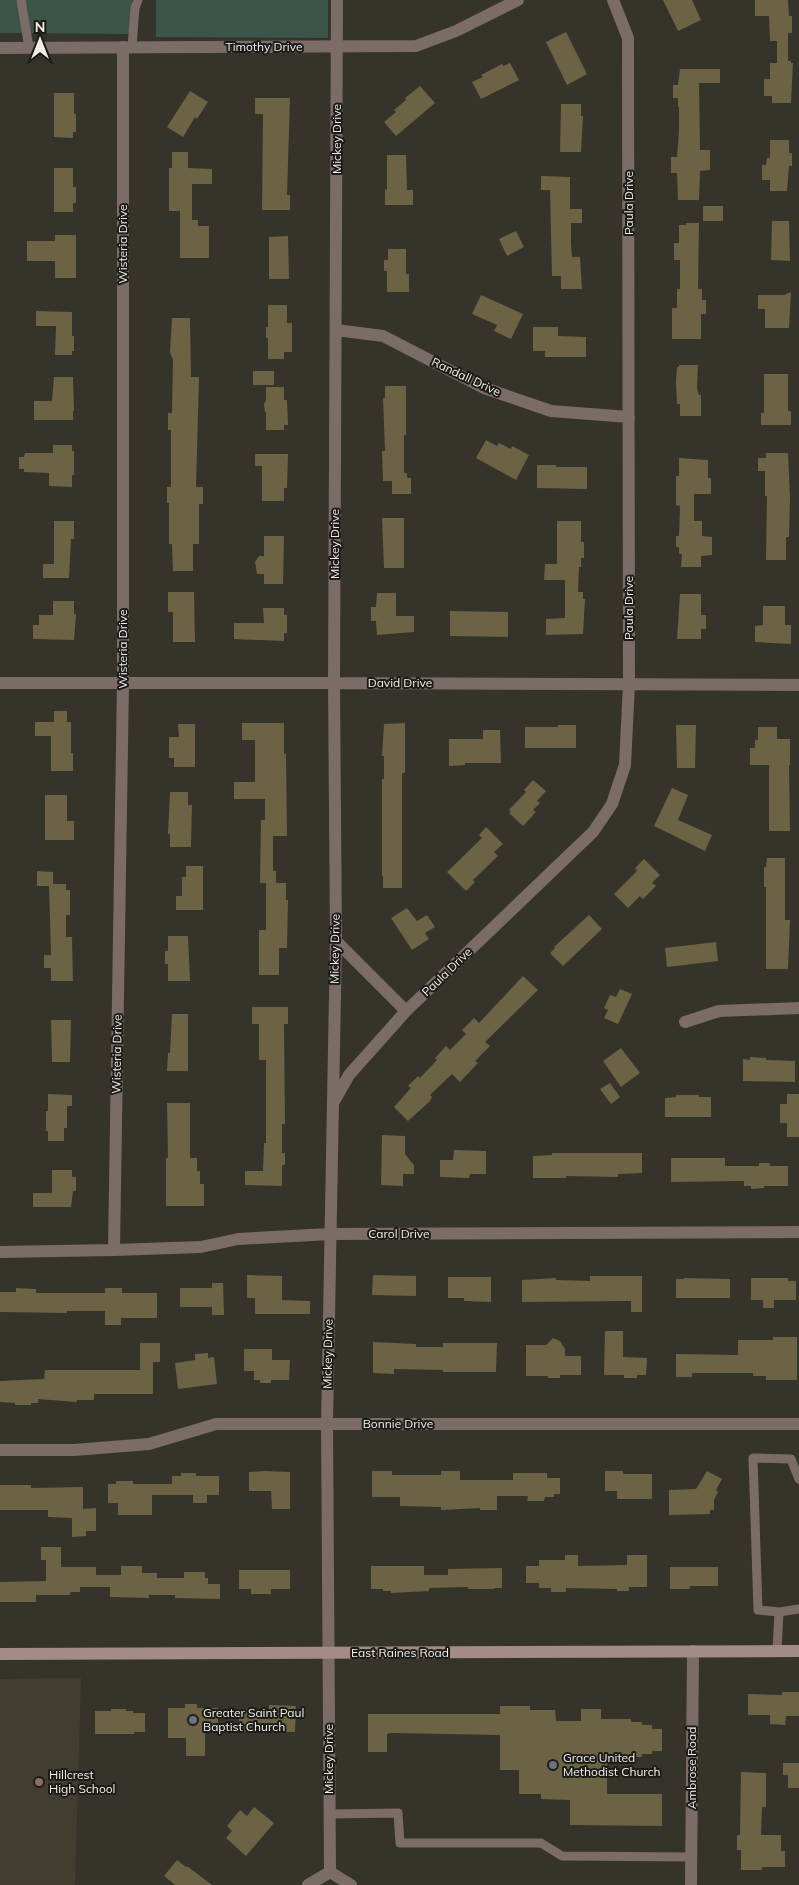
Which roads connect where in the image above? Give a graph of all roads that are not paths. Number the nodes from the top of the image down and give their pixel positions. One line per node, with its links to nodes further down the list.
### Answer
1 (21, 0): 8 (lane)
2 (138, 0): 9 (lane)
3 (337, 0): 6 (street, Mickey Drive)
4 (518, 0): 6 (street, Timothy Drive)
5 (613, 0): 11 (street, Paula Drive)
6 (337, 47): 9 (street, Timothy Drive); 10 (street, Mickey Drive)
7 (0, 48): 8 (street, Timothy Drive)
8 (29, 48): 9 (street, Timothy Drive)
9 (127, 48): 14 (street, Wisteria Drive)
10 (336, 330): 11 (street, Randall Drive); 12 (street, Mickey Drive)
11 (629, 417): 15 (street, Paula Drive)
12 (334, 683): 14 (street, David Drive); 15 (street, David Drive); 17 (street, Mickey Drive)
13 (0, 684): 14 (street, David Drive)
14 (123, 684): 24 (street, Wisteria Drive)
15 (629, 684): 16 (street, David Drive); 19 (street, Paula Drive)
16 (799, 686)
17 (336, 941): 19 (street); 21 (street, Mickey Drive)
18 (799, 1008): 20 (street)
19 (406, 1011): 21 (street, Paula Drive)
20 (685, 1022)
21 (332, 1104): 23 (street, Mickey Drive)
22 (799, 1232): 23 (street, Carol Drive)
23 (330, 1234): 24 (street, Carol Drive); 26 (street, Mickey Drive)
24 (114, 1250): 25 (street, Carol Drive)
25 (0, 1252)
26 (327, 1424): 27 (street, Bonnie Drive); 28 (street, Bonnie Drive); 36 (street, Mickey Drive)
27 (799, 1424)
28 (0, 1450)
29 (799, 1479): 31 (lane)
30 (799, 1609): 31 (lane)
31 (779, 1612): 33 (lane)
32 (693, 1651): 33 (main road, East Raines Road); 36 (main road, East Raines Road); 38 (street, Ambrose Road)
33 (777, 1651): 34 (main road, East Raines Road)
34 (799, 1651)
35 (0, 1654): 36 (main road, East Raines Road)
36 (329, 1654): 37 (street, Mickey Drive)
37 (330, 1814): 38 (lane); 39 (street, Mickey Drive)
38 (692, 1857): 42 (street, Ambrose Road)
39 (330, 1872): 40 (street); 41 (street)
40 (308, 1885)
41 (350, 1885)
42 (691, 1885)

